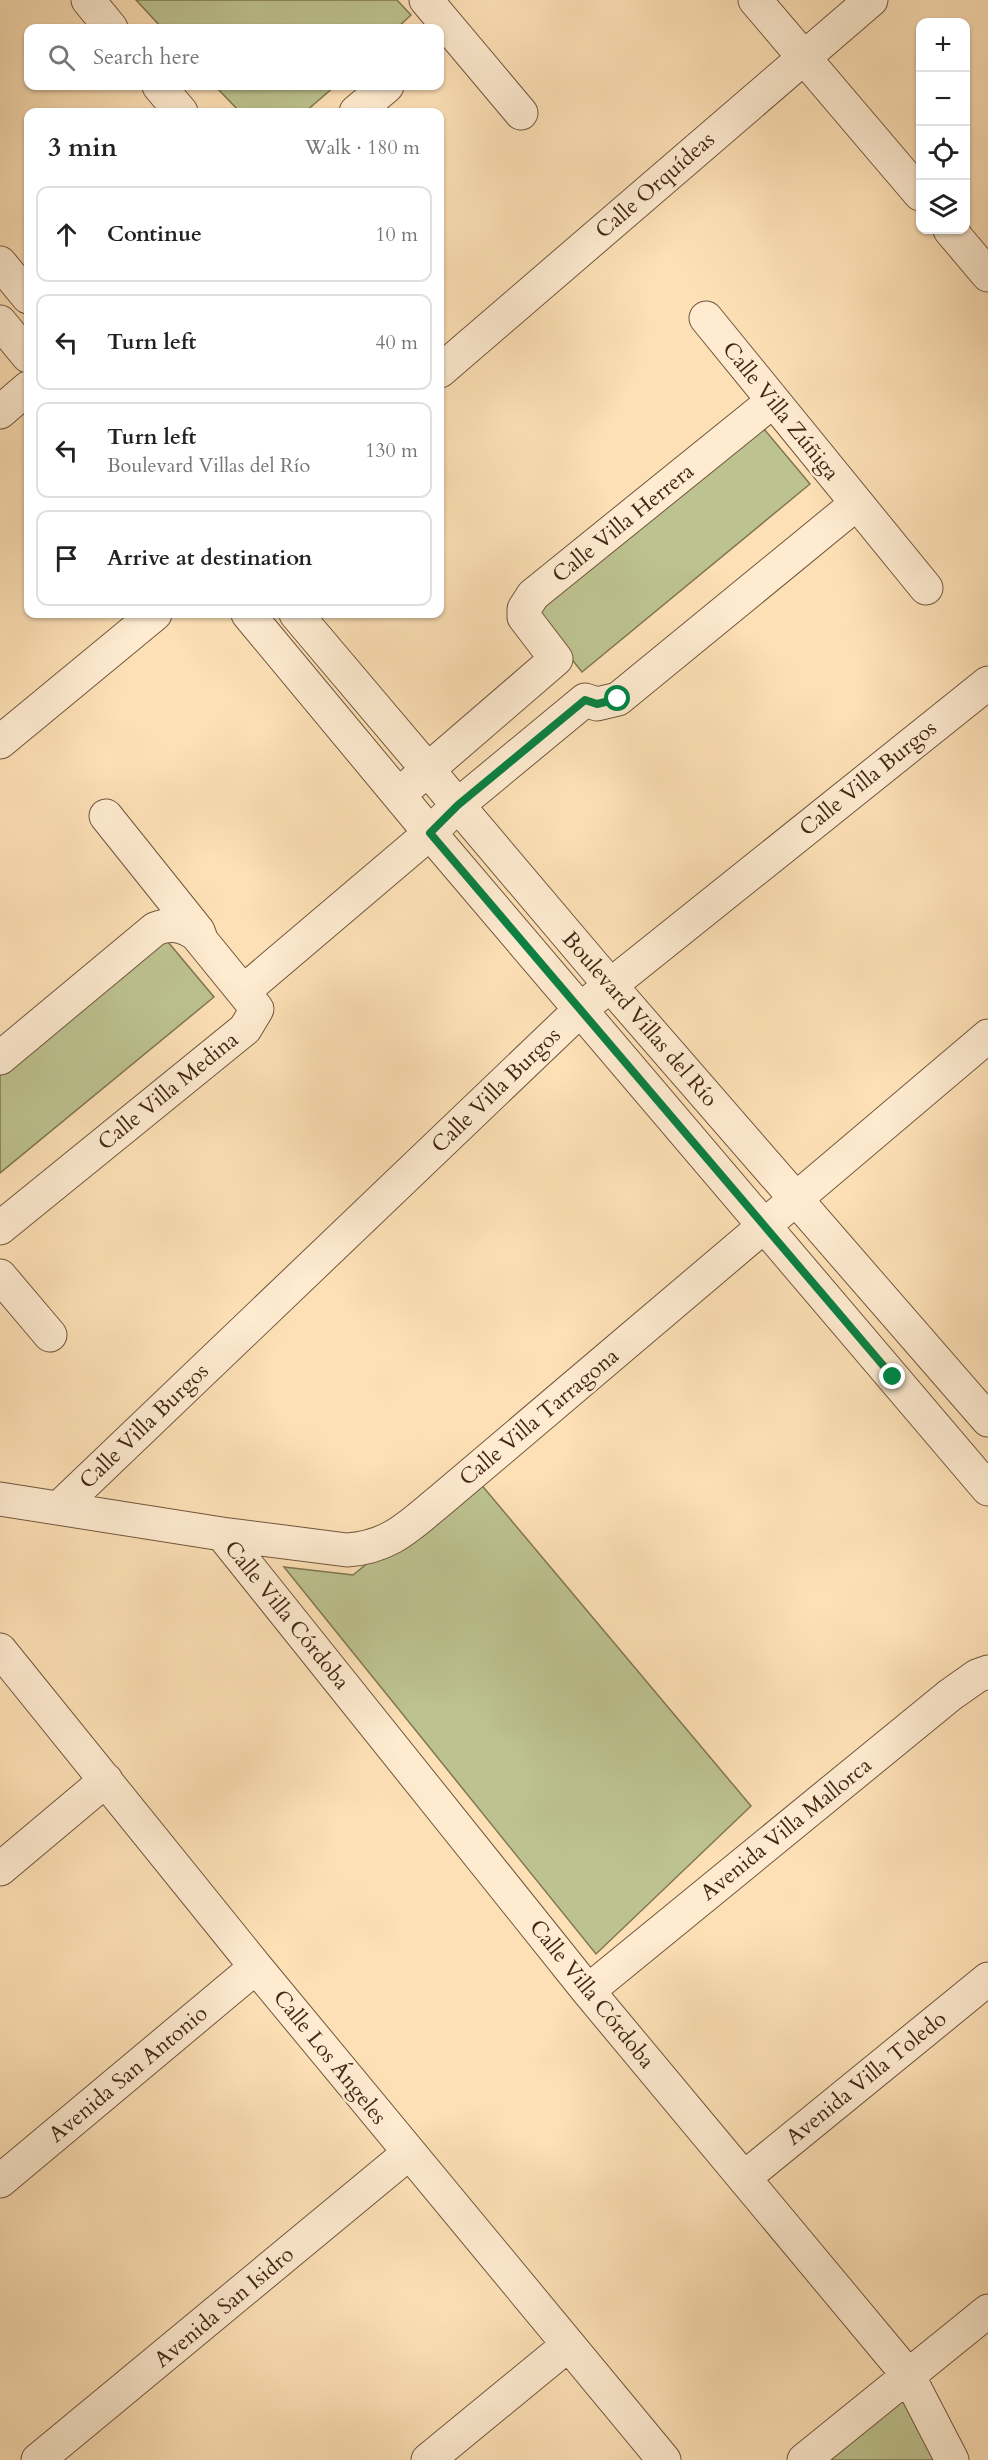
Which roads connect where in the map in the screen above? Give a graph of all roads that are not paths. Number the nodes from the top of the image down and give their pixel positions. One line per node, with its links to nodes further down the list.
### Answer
1 (88, 0): 5 (street)
2 (426, 0): 6 (street)
3 (755, 0): 8 (street)
4 (871, 0): 8 (street, Calle Orquídeas)
5 (108, 24)
6 (439, 24)
7 (446, 36): 13 (street)
8 (804, 56): 14 (street); 22 (street, Calle Orquídeas)
9 (162, 90): 11 (street)
10 (382, 90): 12 (street)
11 (178, 108)
12 (361, 108)
13 (521, 113)
14 (916, 188)
15 (953, 234): 17 (street)
16 (0, 263): 18 (street)
17 (988, 274)
18 (24, 292)
19 (706, 318): 24 (street, Calle Villa Zúñiga)
20 (0, 322): 21 (street)
21 (24, 351)
22 (444, 367)
23 (24, 391): 25 (street)
24 (773, 401): 26 (street, Calle Villa Zúñiga); 33 (street, Calle Villa Herrera)
25 (0, 412)
26 (856, 504): 27 (street, Calle Villa Zúñiga); 35 (street)
27 (926, 588)
28 (150, 618): 32 (street)
29 (251, 618): 34 (street, Boulevard Villas del Río)
30 (299, 618): 33 (street, Boulevard Villas del Río)
31 (988, 683): 39 (street, Calle Villa Burgos)
32 (0, 742)
33 (427, 770): 34 (street); 35 (street, Boulevard Villas del Río)
34 (399, 794): 37 (street, Boulevard Villas del Río)
35 (458, 805): 37 (street); 39 (street, Boulevard Villas del Río)
36 (106, 816): 38 (street)
37 (430, 833): 40 (street); 41 (street, Boulevard Villas del Río)
38 (201, 940): 40 (street, Calle Villa Medina); 43 (street)
39 (610, 985): 41 (street, Calle Villa Burgos); 44 (street, Boulevard Villas del Río)
40 (244, 991): 46 (street, Calle Villa Medina)
41 (581, 1008): 45 (street, Boulevard Villas del Río); 52 (street, Calle Villa Burgos)
42 (985, 1044): 44 (street, Calle Villa Tarragona)
43 (0, 1058)
44 (796, 1199): 45 (street, Calle Villa Tarragona); 49 (street, Boulevard Villas del Río)
45 (765, 1226): 50 (street, Boulevard Villas del Río); 53 (street, Calle Villa Tarragona)
46 (2, 1227)
47 (0, 1276): 48 (street)
48 (50, 1335)
49 (988, 1420)
50 (988, 1489)
51 (0, 1499): 52 (street, Calle Villa Tarragona)
52 (60, 1507): 53 (street, Calle Villa Tarragona)
53 (222, 1534): 60 (street, Calle Villa Córdoba)
54 (0, 1650): 56 (street, Calle Los Ángeles)
55 (988, 1672): 60 (street, Avenida Villa Mallorca)
56 (106, 1780): 57 (street); 58 (street, Calle Los Ángeles)
57 (0, 1869)
58 (256, 1967): 61 (street, Calle Los Ángeles); 63 (street, Avenida San Antonio)
59 (988, 1979): 62 (street, Avenida Villa Toledo)
60 (588, 1991): 62 (street, Calle Villa Córdoba)
61 (409, 2153): 65 (street, Calle Los Ángeles); 67 (street, Avenida San Isidro)
62 (744, 2178): 66 (street, Calle Villa Córdoba)
63 (0, 2181)
64 (988, 2311): 66 (street)
65 (568, 2345): 68 (street); 69 (street, Calle Los Ángeles)
66 (908, 2375): 70 (street); 71 (street, Calle Villa Córdoba)
67 (38, 2460)
68 (428, 2460)
69 (664, 2460)
70 (804, 2460)
71 (951, 2460)

